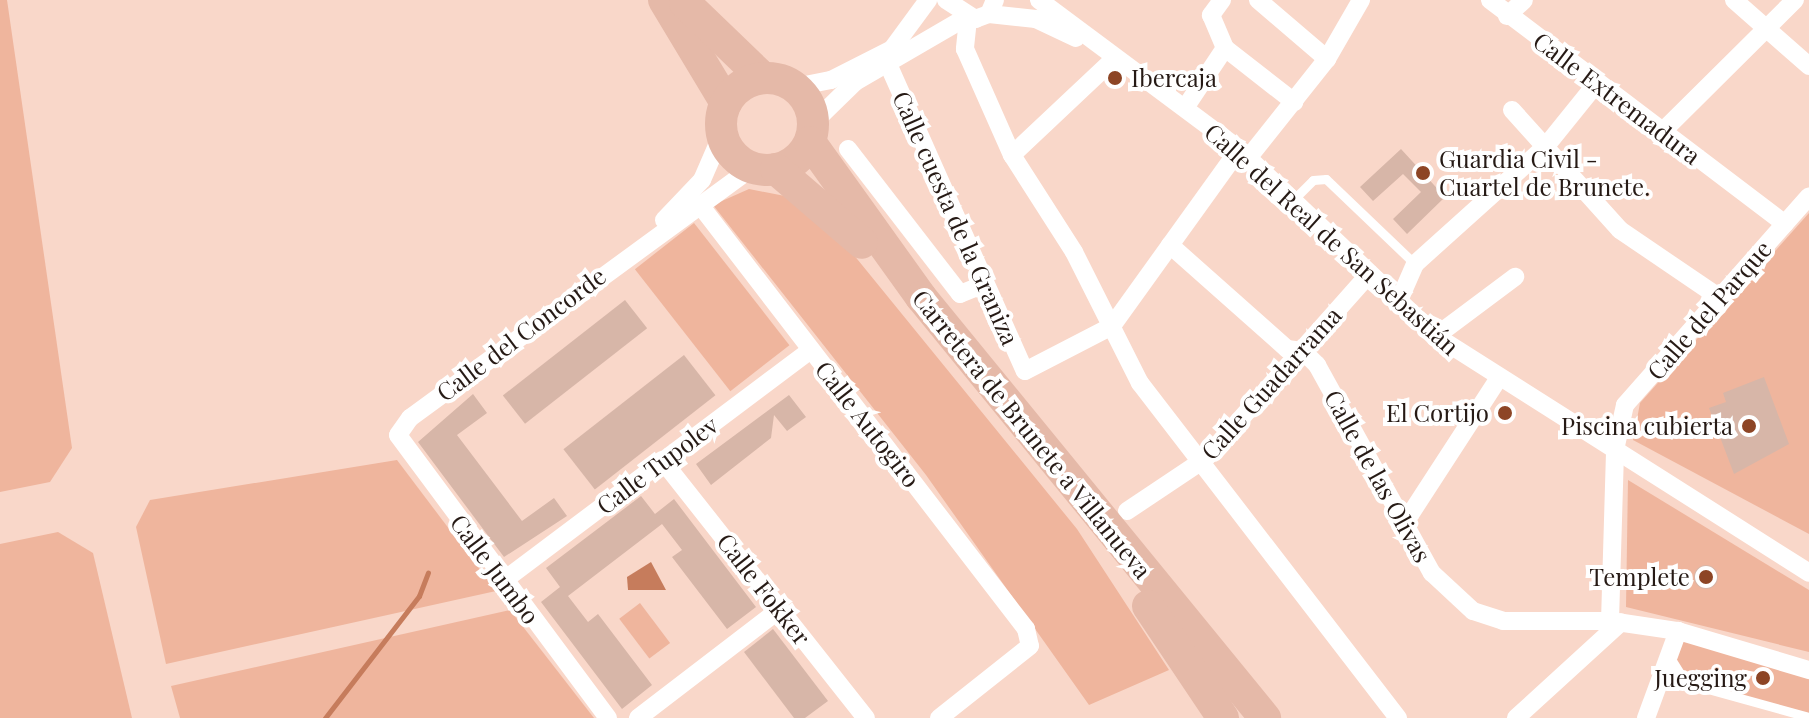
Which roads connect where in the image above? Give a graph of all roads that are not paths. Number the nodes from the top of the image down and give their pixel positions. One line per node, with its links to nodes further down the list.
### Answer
1 (664, 0): 28 (highway, Carretera de Brunete a Villanueva)
2 (682, 0): 22 (highway)
3 (928, 0): 24 (street)
4 (946, 0): 15 (street)
5 (1039, 0): 18 (street, Calle del Real de San Sebastián)
6 (1222, 0): 17 (street)
7 (1258, 0): 19 (street)
8 (1361, 0): 19 (street)
9 (1490, 0): 14 (street, Calle Extremadura)
10 (1524, 0): 14 (street)
11 (1734, 0): 16 (street)
12 (1795, 0): 16 (street)
13 (992, 7): 15 (street, Calle del Real de San Sebastián); 18 (street, Calle del Real de San Sebastián)
14 (1507, 16): 23 (street, Calle Extremadura)
15 (966, 19): 20 (street, Calle del Real de San Sebastián); 34 (street)
16 (1770, 32): 21 (street); 29 (street)
17 (1225, 48): 25 (street); 26 (street)
18 (1109, 55): 26 (street, Calle del Real de San Sebastián); 34 (street)
19 (1327, 59): 25 (street)
20 (888, 64): 30 (street, Calle del Real de San Sebastián); 45 (street, Calle cuesta de la Graniza)
21 (1809, 66)
22 (763, 78): 24 (highway); 28 (highway)
23 (1596, 84): 29 (street, Calle Extremadura); 31 (street)
24 (795, 87): 30 (highway, Carretera de Brunete a Villanueva)
25 (1294, 102): 33 (street)
26 (1185, 108): 33 (street, Calle del Real de San Sebastián)
27 (1512, 110): 31 (street)
28 (724, 118): 35 (highway, Carretera de Brunete a Villanueva); 41 (street, Calle del Concorde)
29 (1663, 131): 39 (street, Calle Extremadura)
30 (812, 132): 35 (highway); 72 (highway, Carretera de Brunete a Villanueva)
31 (1546, 146): 42 (street); 46 (street)
32 (848, 149): 45 (street)
33 (1244, 153): 37 (street, Calle del Real de San Sebastián); 40 (street)
34 (1012, 155): 48 (street)
35 (764, 168): 38 (street, Calle del Concorde); 71 (highway, Carretera de Brunete a Villanueva)
36 (1809, 196): 39 (street, Calle del Parque)
37 (1293, 200): 42 (lane); 43 (street, Calle del Real de San Sebastián)
38 (700, 205): 41 (street, Calle del Concorde); 50 (street, Calle Autogiro)
39 (1785, 224): 46 (street, Calle del Parque)
40 (1170, 245): 48 (street); 51 (street)
41 (632, 251): 53 (street, Calle del Concorde)
42 (1415, 264): 47 (street)
43 (1369, 274): 47 (street, Calle del Real de San Sebastián); 51 (street, Calle Guadarrama)
44 (1515, 277): 49 (street)
45 (982, 285): 48 (street, Calle cuesta de la Graniza)
46 (1720, 298): 54 (street, Calle del Parque)
47 (1398, 303): 49 (street, Calle del Real de San Sebastián)
48 (1112, 326): 55 (street)
49 (1436, 336): 52 (street, Calle del Real de San Sebastián)
50 (811, 350): 56 (street, Calle Tupolev); 70 (street, Calle Autogiro)
51 (1303, 351): 55 (street, Calle Guadarrama); 58 (street, Calle de las Olivas)
52 (1497, 381): 54 (street, Calle del Real de San Sebastián); 58 (street)
53 (410, 418): 60 (street, Calle Jumbo)
54 (1615, 450): 59 (street, Calle del Real de San Sebastián); 62 (street, Calle del Parque)
55 (1205, 459): 57 (street, Calle Guadarrama); 73 (street)
56 (662, 460): 60 (street, Calle Tupolev); 61 (street, Calle Fokker)
57 (1127, 511)
58 (1404, 524): 62 (street, Calle de las Olivas)
59 (1809, 573)
60 (503, 581): 67 (street, Calle Jumbo)
61 (780, 609): 68 (street); 69 (street, Calle Fokker)
62 (1616, 621): 63 (street, Calle de las Olivas); 74 (street)
63 (1678, 631): 64 (street); 65 (street, Calle de las Olivas)
64 (1671, 659): 66 (lane); 75 (street)
65 (1809, 670)
66 (1809, 717)
67 (608, 718)
68 (638, 718)
69 (866, 718)
70 (939, 718)
71 (1223, 718)
72 (1265, 718)
73 (1398, 718)
74 (1516, 718)
75 (1646, 718)

